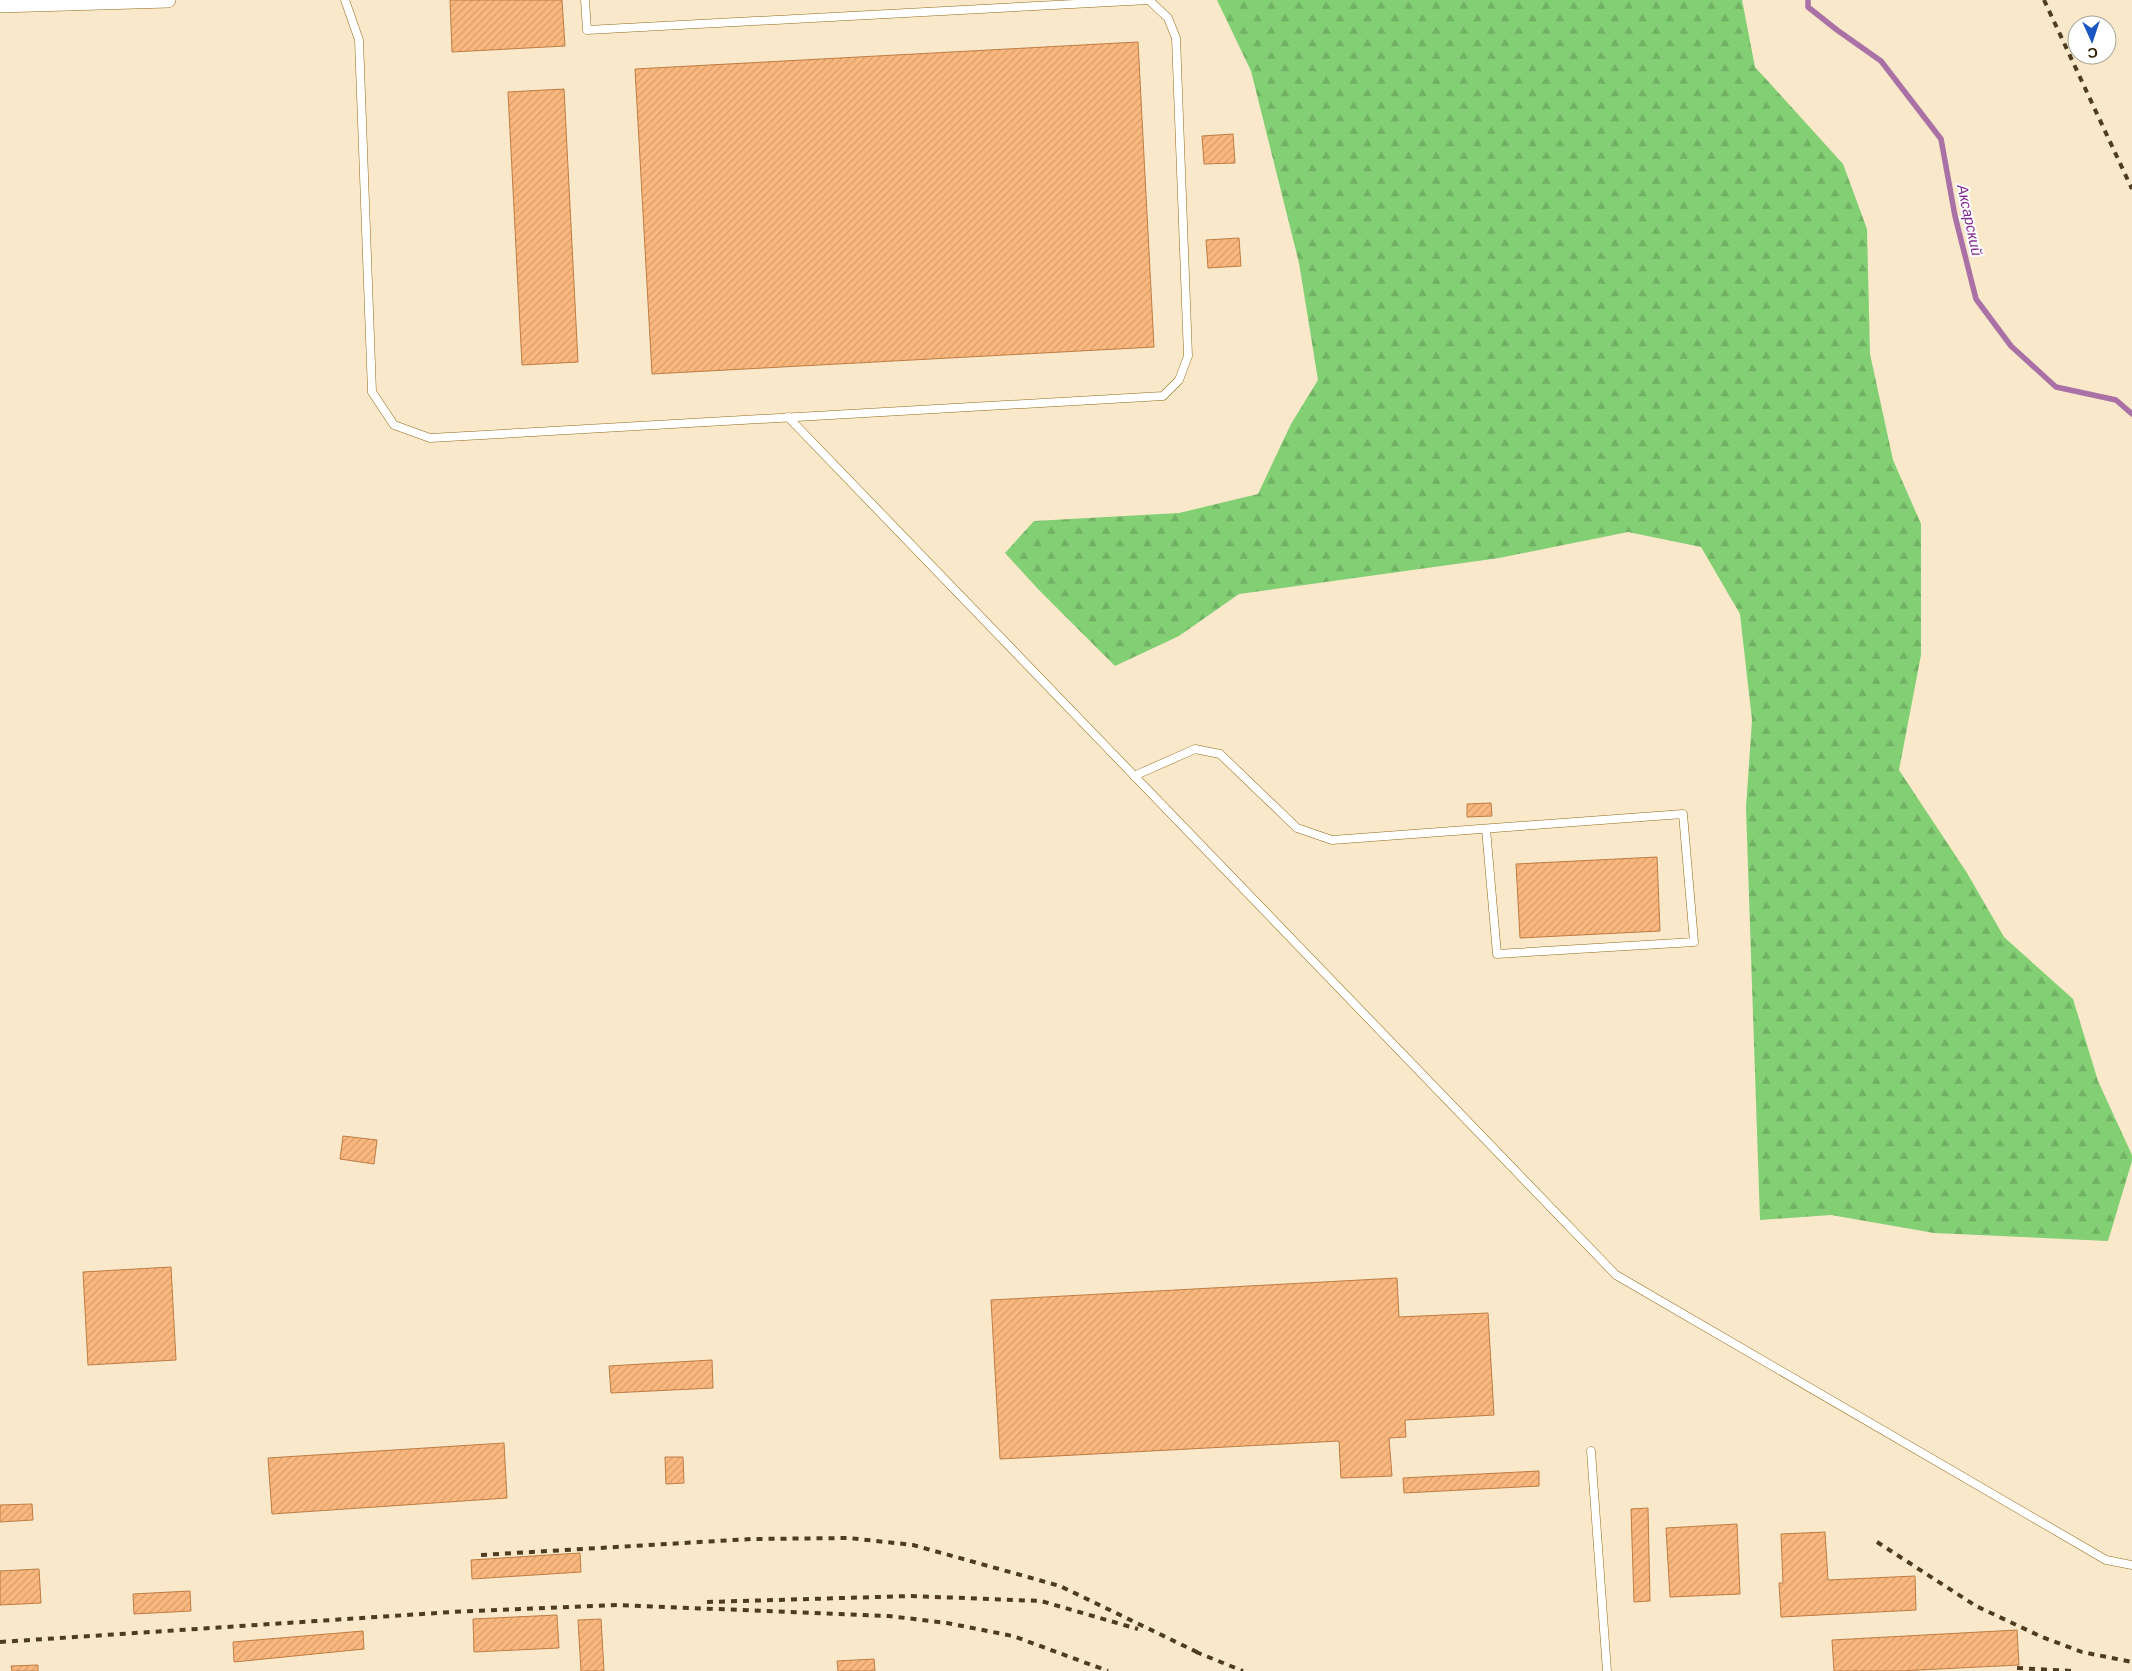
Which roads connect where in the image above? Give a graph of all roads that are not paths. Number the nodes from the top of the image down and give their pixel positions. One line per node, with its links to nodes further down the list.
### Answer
1 (168, 0): 4 (street)
2 (345, 0): 5 (lane)
3 (585, 0): 5 (lane)
4 (0, 5)
5 (788, 417): 6 (lane)
6 (1134, 776): 7 (lane); 9 (lane)
7 (1486, 829): 7 (lane)
8 (1591, 1451): 10 (lane)
9 (2132, 1565)
10 (1606, 1671)

